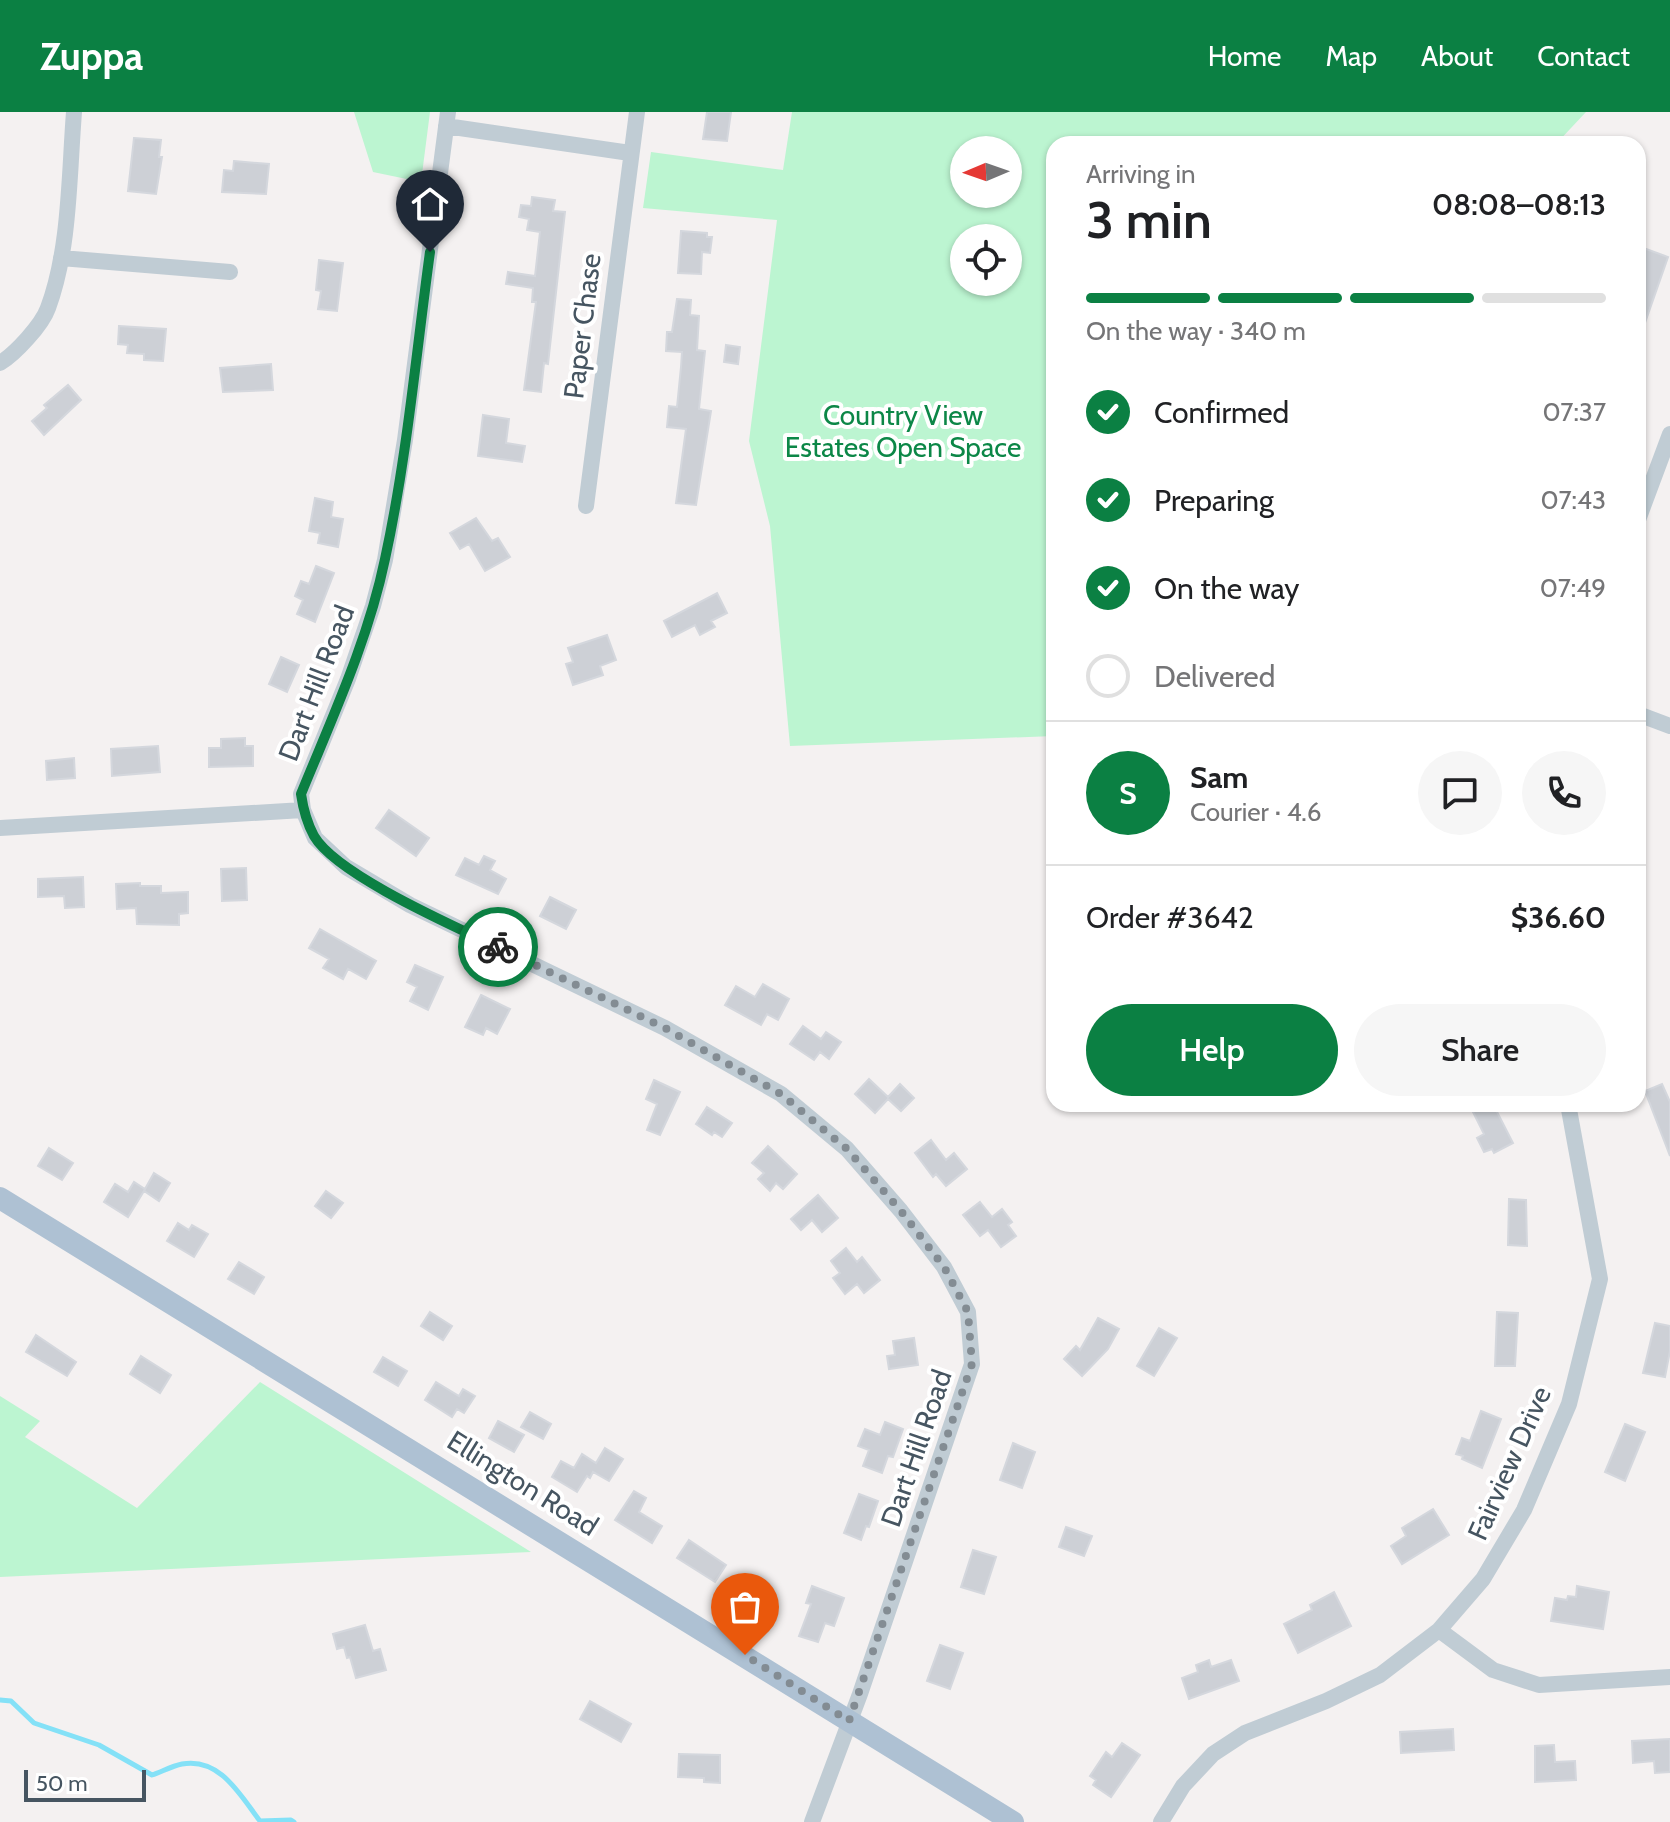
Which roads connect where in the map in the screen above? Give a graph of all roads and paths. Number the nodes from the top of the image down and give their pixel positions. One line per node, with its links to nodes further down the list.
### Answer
1 (74, 112): 5 (street)
2 (637, 112): 4 (street, Paper Chase)
3 (447, 119): 4 (street); 13 (street, Dart Hill Road)
4 (630, 153): 10 (street, Paper Chase)
5 (61, 258): 6 (street); 7 (street)
6 (230, 272)
7 (0, 363)
8 (1670, 434): 9 (street)
9 (1646, 498)
10 (586, 506)
11 (1646, 717): 12 (street)
12 (1670, 726)
13 (303, 810): 14 (street); 19 (street, Dart Hill Road)
14 (0, 828)
15 (1569, 1112): 17 (street, Fairview Drive)
16 (0, 1198): 19 (main road, Ellington Road)
17 (1439, 1630): 18 (street); 22 (street, Fairview Drive)
18 (1670, 1677)
19 (849, 1721): 20 (street, Dart Hill Road); 21 (main road, Ellington Road)
20 (812, 1822)
21 (1013, 1822)
22 (1161, 1822)

